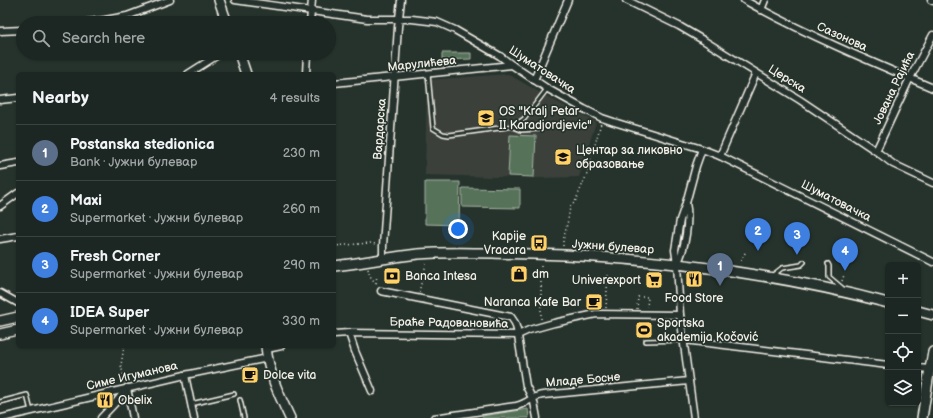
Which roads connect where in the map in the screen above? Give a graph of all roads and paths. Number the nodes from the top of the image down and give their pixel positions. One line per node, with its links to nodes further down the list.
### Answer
1 (170, 0): 12 (street)
2 (219, 0): 13 (main road)
3 (235, 0): 11 (street, Шуматовачка)
4 (312, 0): 11 (street)
5 (401, 0): 15 (street, Вардарска)
6 (568, 0): 30 (street)
7 (626, 0): 26 (street, Церска)
8 (744, 0): 10 (street, Сазонова)
9 (765, 0): 10 (street)
10 (761, 10): 29 (street, Сазонова)
11 (311, 11): 14 (street); 15 (street, Шуматовачка)
12 (127, 16)
13 (225, 16)
14 (311, 16)
15 (398, 19): 22 (street, Шуматовачка); 28 (street, Вардарска)
16 (16, 30): 17 (street)
17 (0, 31)
18 (933, 35): 29 (street, Јована Рајића)
19 (209, 60): 23 (street)
20 (241, 60): 24 (main road)
21 (307, 60): 25 (street)
22 (512, 65): 27 (street, Марулићева); 30 (street, Шуматовачка)
23 (191, 72)
24 (245, 72)
25 (306, 72)
26 (756, 73): 40 (street, Церска); 41 (street)
27 (428, 74): 28 (street, Марулићева); 37 (lane)
28 (394, 77): 31 (street, Марулићева); 50 (street, Вардарска)
29 (910, 78): 33 (street, Сазонова); 40 (street, Јована Рајића)
30 (534, 80): 32 (street, Шуматовачка)
31 (336, 84)
32 (548, 88): 36 (street, Шуматовачка); 37 (lane)
33 (933, 88)
34 (16, 98): 35 (street)
35 (0, 100)
36 (602, 118): 39 (street, Шуматовачка); 51 (path)
37 (514, 126): 38 (lane)
38 (539, 129)
39 (702, 149): 41 (street, Шуматовачка); 59 (street)
40 (876, 151): 44 (street, Церска)
41 (720, 156): 57 (street, Шуматовачка)
42 (16, 163): 43 (street)
43 (0, 166)
44 (933, 183)
45 (16, 195): 46 (street)
46 (0, 206)
47 (16, 236): 48 (street)
48 (0, 239)
49 (336, 246): 50 (path)
50 (383, 246): 53 (street, Вардарска)
51 (563, 248)
52 (746, 250): 54 (path)
53 (383, 259): 55 (main road, Јужни булевар); 59 (main road, Јужни булевар)
54 (741, 261)
55 (366, 262): 62 (main road, Јужни булевар); 68 (path)
56 (804, 262): 66 (lane)
57 (933, 262)
58 (426, 264): 70 (path)
59 (677, 264): 66 (main road, Јужни булевар); 79 (street)
60 (828, 264): 71 (lane)
61 (541, 265): 83 (path)
62 (336, 266)
63 (608, 273): 75 (path)
64 (378, 275): 68 (path)
65 (844, 275): 67 (path)
66 (772, 277): 71 (main road, Јужни булевар)
67 (842, 281)
68 (376, 283): 69 (path)
69 (380, 288): 88 (street)
70 (419, 291)
71 (847, 292): 74 (main road, Јужни булевар)
72 (0, 293): 73 (street)
73 (16, 302)
74 (885, 302)
75 (606, 310)
76 (636, 311): 77 (path)
77 (647, 311)
78 (921, 312): 80 (main road)
79 (680, 315): 83 (street, Браће Радовановића); 89 (street)
80 (933, 315)
81 (16, 317): 82 (main road)
82 (0, 321)
83 (539, 327): 88 (street, Браће Радовановића)
84 (16, 330): 86 (main road)
85 (349, 333): 87 (street, Браће Радовановића); 88 (street, Браће Радовановића); 100 (street)
86 (0, 334)
87 (336, 334)
88 (518, 335): 102 (street)
89 (684, 340): 90 (lane); 94 (street); 98 (street)
90 (646, 341)
91 (124, 348): 99 (path)
92 (267, 351): 97 (street, Симе Игуманова); 112 (main road)
93 (933, 352): 96 (main road)
94 (885, 365)
95 (921, 368): 96 (street)
96 (930, 369): 116 (main road)
97 (185, 375): 99 (street, Симе Игуманова); 105 (street)
98 (689, 381): 102 (street, Младе Босне); 115 (street)
99 (127, 388): 106 (street, Симе Игуманова); 108 (street); 109 (street)
100 (372, 392)
101 (234, 394): 105 (lane)
102 (532, 398): 113 (street, Младе Босне); 114 (street)
103 (240, 400): 111 (lane)
104 (0, 402): 106 (lane)
105 (191, 404): 110 (street)
106 (31, 411): 107 (street, Симе Игуманова)
107 (2, 418)
108 (102, 418)
109 (133, 418)
110 (194, 418)
111 (244, 418)
112 (290, 418)
113 (434, 418)
114 (537, 418)
115 (694, 418)
116 (922, 418)

